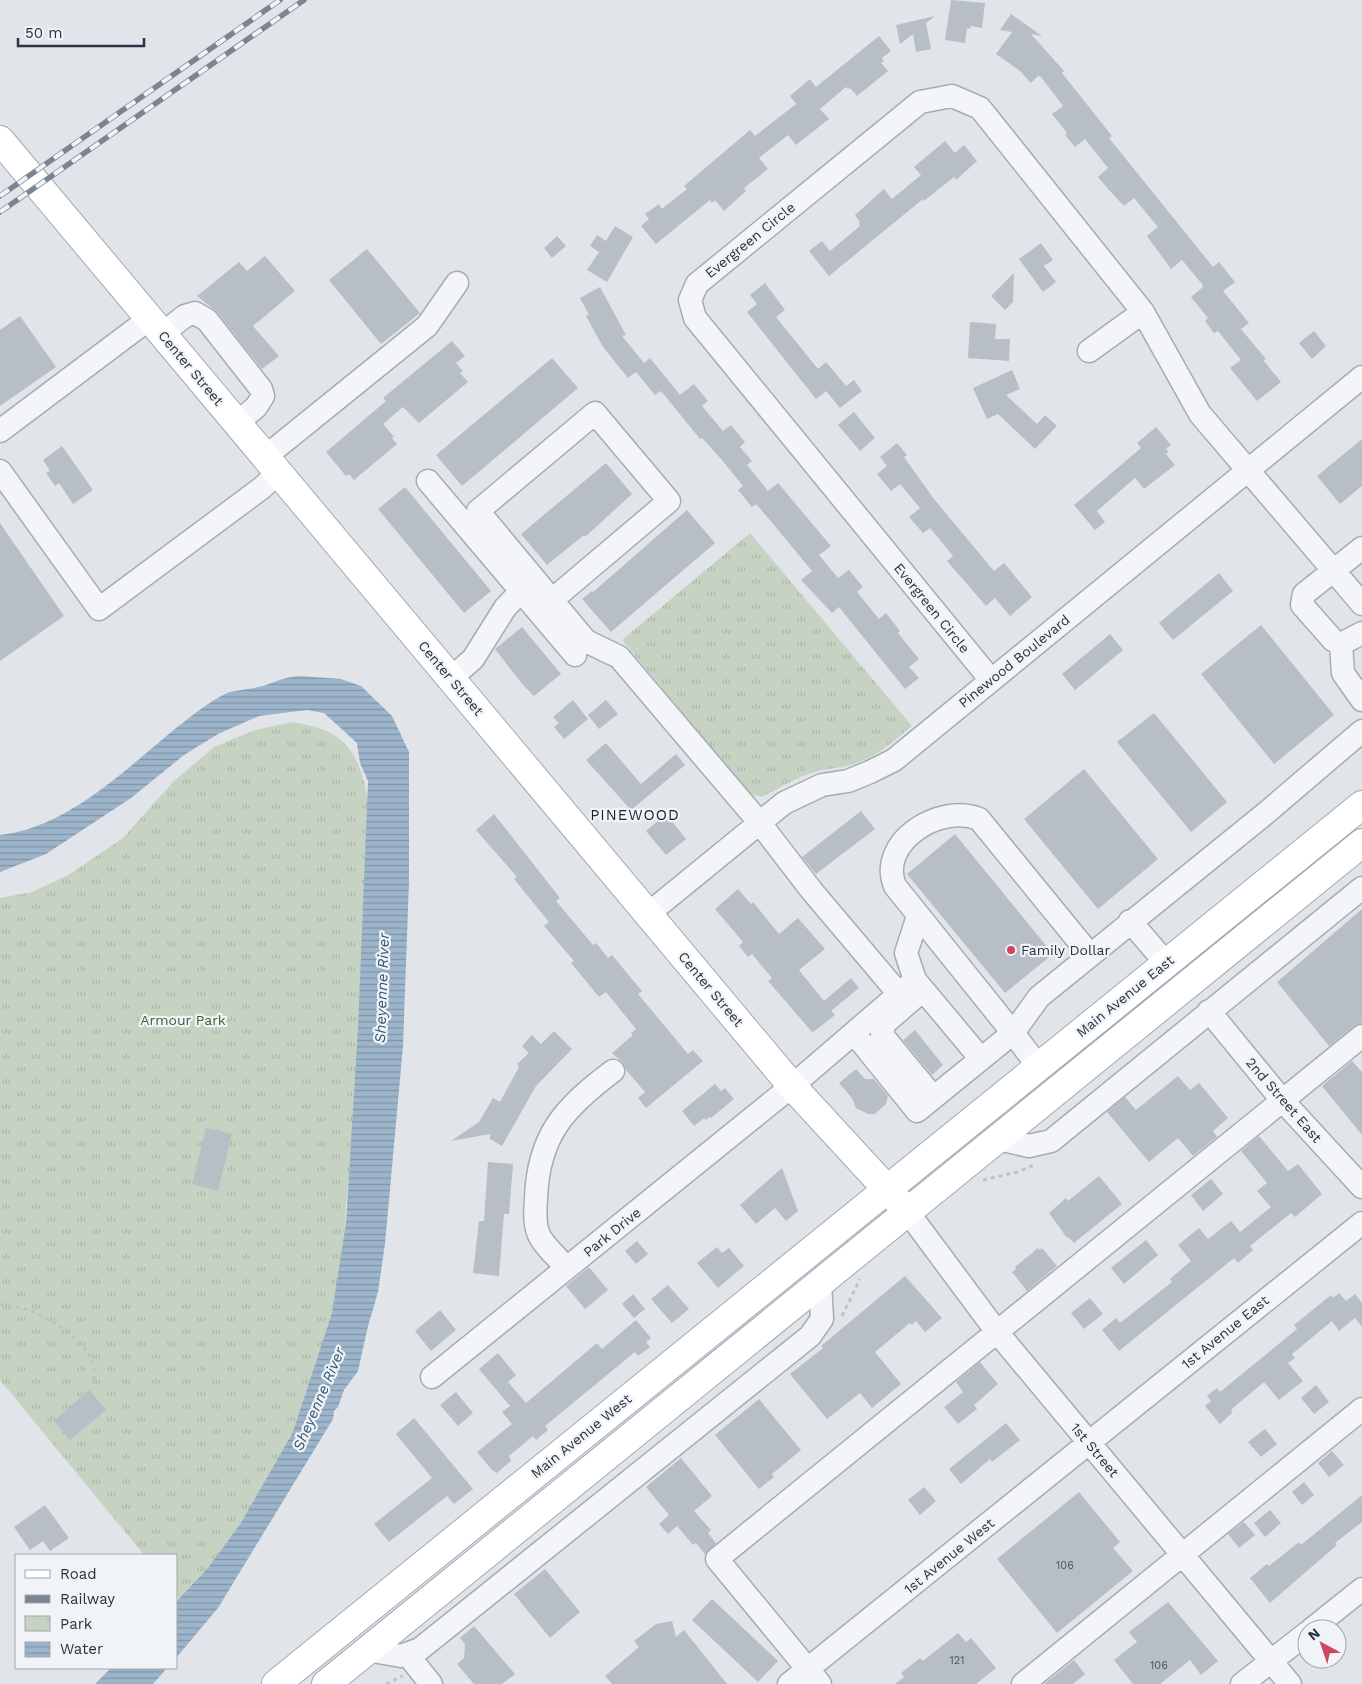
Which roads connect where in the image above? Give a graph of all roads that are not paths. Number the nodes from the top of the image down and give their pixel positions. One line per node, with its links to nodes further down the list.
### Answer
1 (0, 140): 4 (main road, Center Street)
2 (457, 284): 9 (street)
3 (1143, 312): 5 (street); 10 (street, Evergreen Circle); 22 (street, Evergreen Circle)
4 (156, 326): 7 (main road, Center Street); 7 (street); 8 (street)
5 (1089, 351)
6 (1362, 377): 10 (street, Pinewood Boulevard)
7 (237, 423): 9 (main road, Center Street)
8 (0, 432)
9 (272, 465): 11 (street); 21 (main road, Center Street)
10 (1248, 470): 14 (street, Evergreen Circle); 22 (street, Pinewood Boulevard)
11 (0, 471)
12 (428, 481): 15 (street)
13 (1362, 548): 14 (street)
14 (1333, 569): 17 (street, Evergreen Circle); 19 (street)
15 (521, 592): 20 (street); 21 (street)
16 (552, 600): 16 (street); 26 (street)
17 (1362, 604)
18 (1362, 633): 19 (street)
19 (1341, 644): 23 (street)
20 (575, 655)
21 (451, 678): 29 (main road, Center Street)
22 (991, 680): 26 (street, Pinewood Boulevard)
23 (1362, 700)
24 (1362, 731): 31 (street)
25 (1362, 804): 33 (main road, Main Avenue East)
26 (759, 822): 29 (street, Pinewood Boulevard); 34 (street)
27 (1362, 843): 48 (main road)
28 (1362, 888): 35 (street)
29 (648, 914): 44 (main road, Center Street)
30 (918, 916): 32 (street); 34 (street); 37 (street)
31 (1130, 921): 32 (street); 33 (street)
32 (1090, 955): 37 (street)
33 (1166, 963): 42 (main road, Main Avenue East)
34 (912, 988): 36 (street, Park Drive); 41 (street); 45 (street)
35 (1209, 1011): 46 (street, 2nd Street East); 48 (street)
36 (854, 1033): 39 (street); 40 (street, Park Drive)
37 (1012, 1033): 41 (street); 42 (street)
38 (1362, 1036): 46 (street)
39 (871, 1055): 40 (street); 47 (street); 47 (street)
40 (826, 1058): 44 (street, Park Drive)
41 (981, 1058): 45 (street)
42 (1038, 1066): 50 (main road, Main Avenue East)
43 (613, 1071): 53 (street)
44 (792, 1086): 50 (main road, Center Street); 53 (street, Park Drive)
45 (933, 1097): 47 (street)
46 (1282, 1100): 49 (street, 2nd Street East); 55 (street)
47 (908, 1101)
48 (998, 1139): 51 (main road)
49 (1362, 1187)
50 (888, 1188): 51 (main road, Center Street); 70 (main road, Main Avenue West)
51 (907, 1211): 54 (main road); 55 (street, 1st Street)
52 (1362, 1223): 58 (street, 1st Avenue East)
53 (567, 1268): 56 (street, Park Drive)
54 (820, 1282): 59 (main road); 60 (street)
55 (998, 1332): 58 (street, 1st Street); 68 (street)
56 (432, 1378)
57 (1362, 1408): 61 (street)
58 (1089, 1443): 61 (street, 1st Street); 68 (street, 1st Avenue West)
59 (602, 1461): 60 (street); 65 (main road)
60 (589, 1513): 66 (street)
61 (1182, 1555): 67 (street, 1st Street); 73 (street)
62 (1362, 1589): 63 (street)
63 (1324, 1619)
64 (1297, 1641): 67 (street)
65 (367, 1650): 66 (street); 71 (main road)
66 (407, 1654): 69 (street)
67 (1271, 1662): 74 (street); 75 (street, 1st Street)
68 (814, 1677): 72 (street, 1st Avenue West)
69 (420, 1680)
70 (276, 1684)
71 (326, 1684)
72 (789, 1684)
73 (1023, 1684)
74 (1242, 1684)
75 (1290, 1684)

